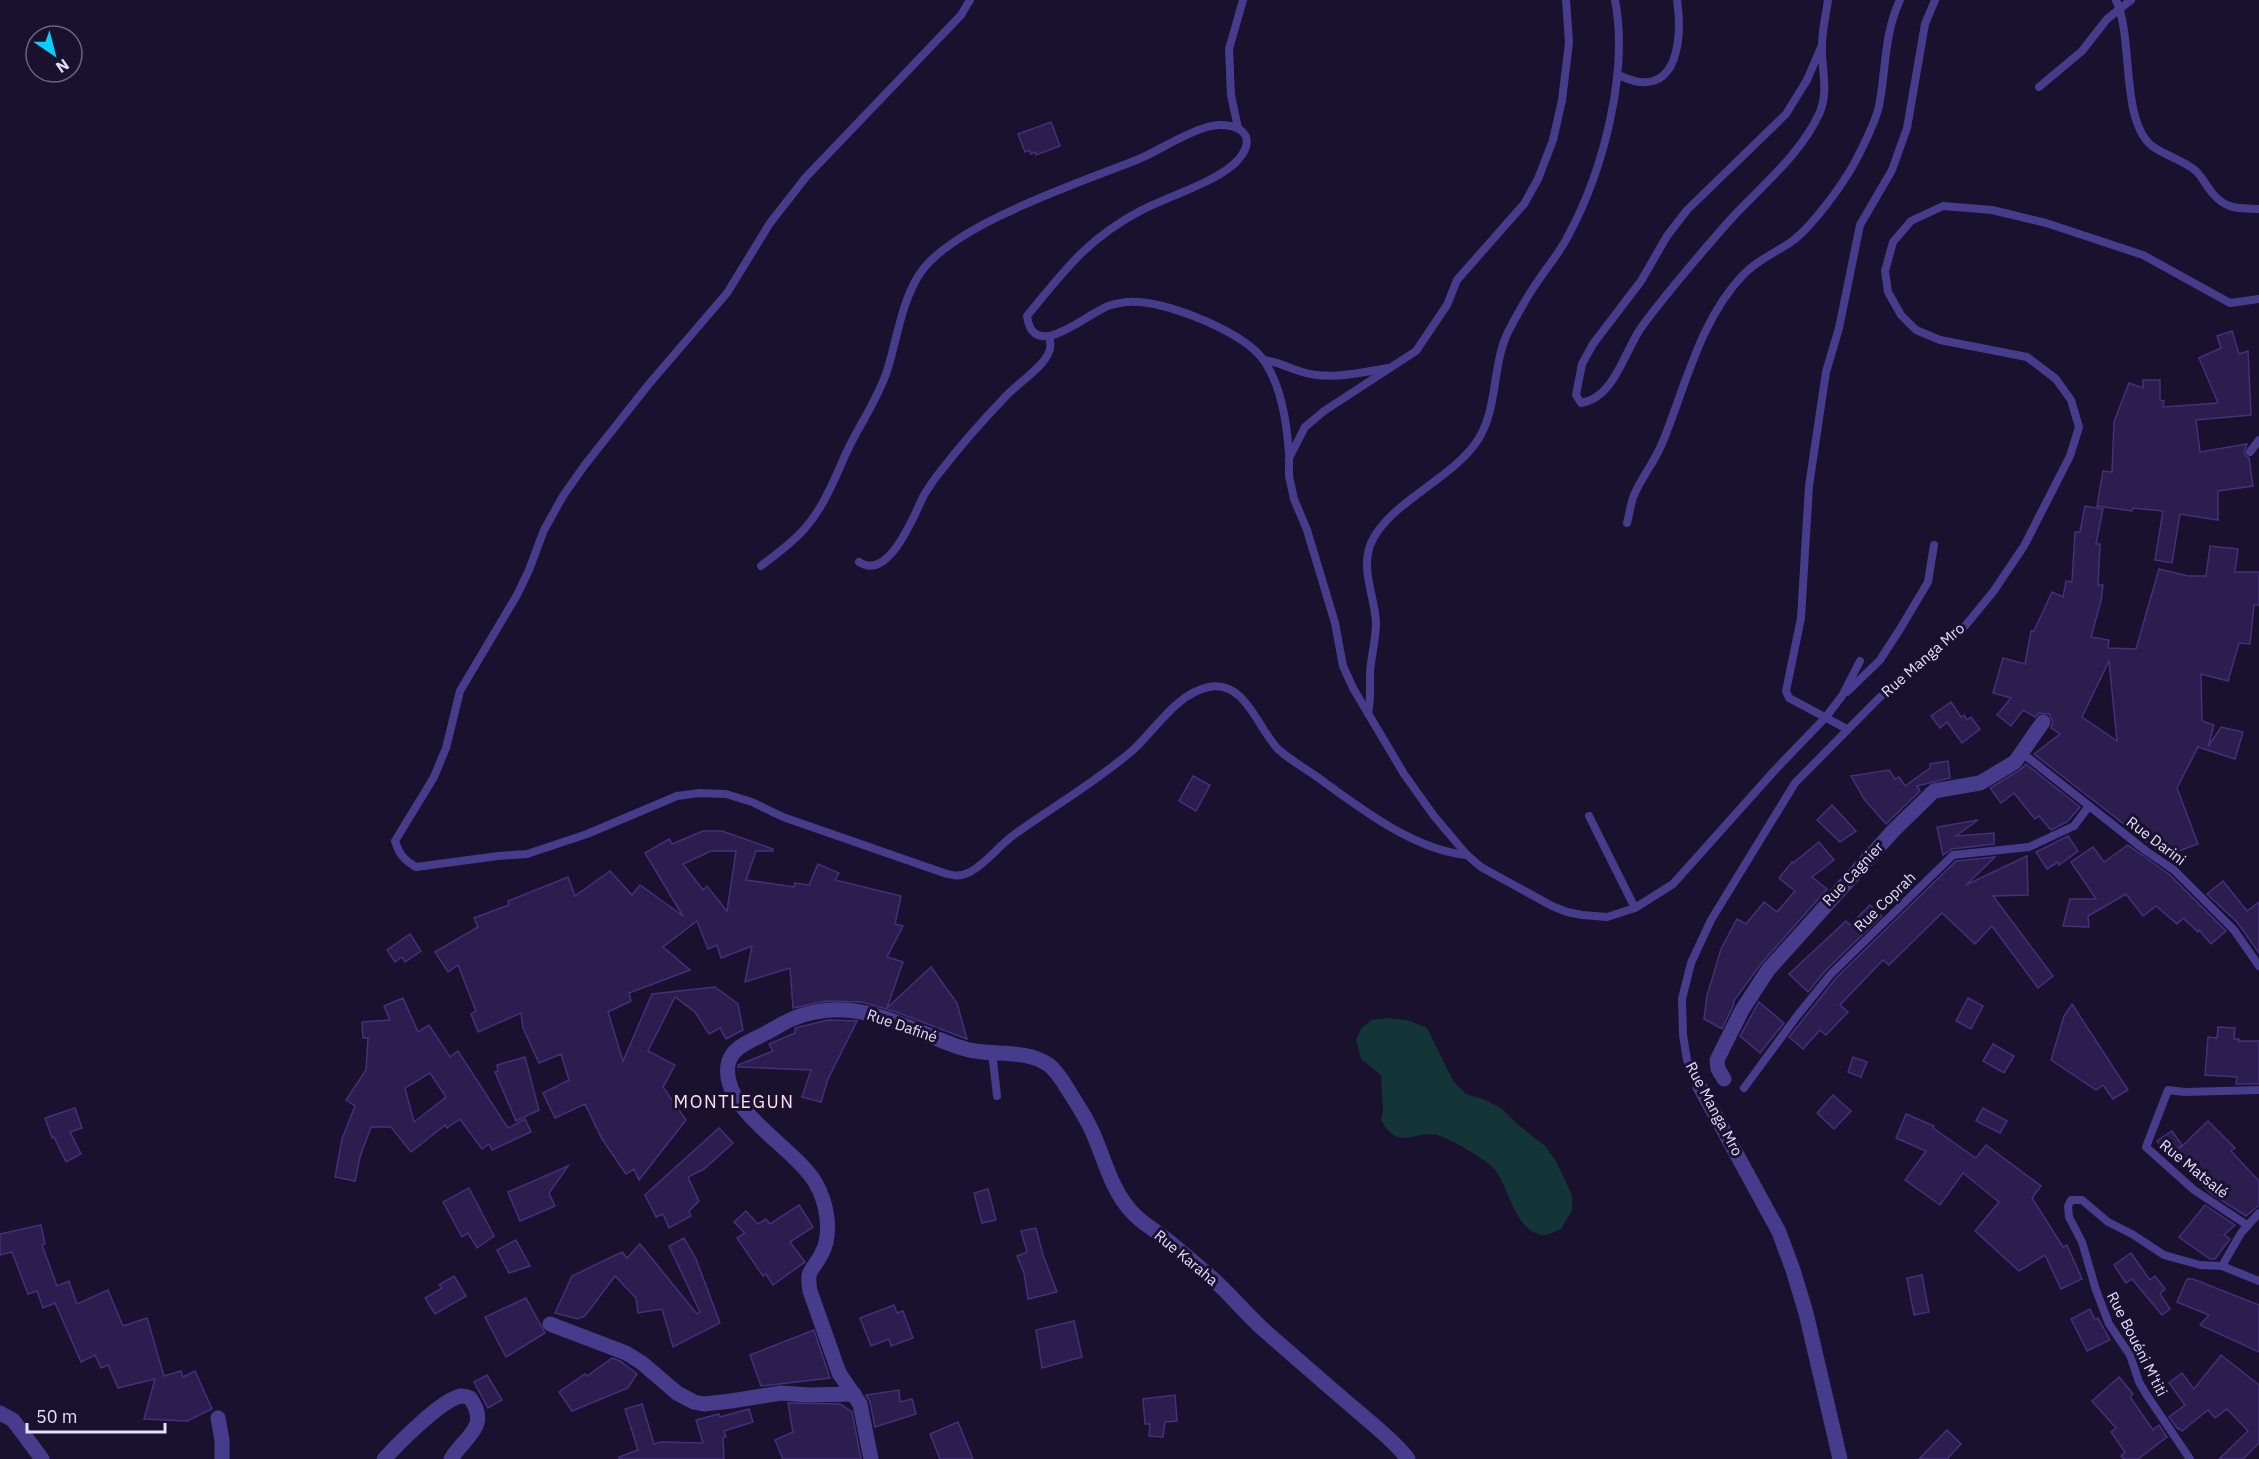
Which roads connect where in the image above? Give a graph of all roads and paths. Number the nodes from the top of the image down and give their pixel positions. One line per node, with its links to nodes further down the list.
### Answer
1 (970, 0): 36 (lane)
2 (1243, 0): 14 (lane)
3 (1566, 0): 19 (lane)
4 (1615, 0): 12 (lane)
5 (1677, 0): 12 (lane)
6 (1828, 0): 11 (lane)
7 (1900, 0): 23 (lane)
8 (1935, 0): 30 (lane)
9 (2131, 0): 10 (lane)
10 (2118, 4): 13 (lane); 15 (lane)
11 (1822, 45): 11 (lane)
12 (1618, 75): 29 (lane)
13 (2039, 87)
14 (1238, 128): 17 (lane); 26 (lane)
15 (2259, 209)
16 (2259, 300): 32 (lane, Rue Manga Mro)
17 (1049, 336): 18 (lane); 25 (lane)
18 (1263, 360): 19 (lane); 22 (lane)
19 (1391, 368): 22 (lane)
20 (2259, 440): 21 (lane)
21 (2250, 452)
22 (1289, 458): 29 (lane)
23 (1627, 523)
24 (1934, 545): 28 (lane)
25 (859, 562)
26 (761, 566)
27 (1860, 661): 28 (lane)
28 (1842, 696): 30 (lane)
29 (1368, 713): 36 (lane)
30 (1825, 718): 32 (lane); 37 (lane)
31 (2043, 722): 33 (street, Rue Cagnier)
32 (1847, 729): 41 (lane, Rue Manga Mro)
33 (2021, 752): 34 (lane, Rue Darini); 40 (street, Rue Cagnier)
34 (2089, 806): 38 (lane, Rue Darini); 42 (lane, Rue Coprah)
35 (1589, 816): 37 (lane)
36 (1467, 855): 37 (lane)
37 (1635, 908)
38 (2259, 966)
39 (992, 1052): 44 (lane); 50 (street, Rue Dafiné); 58 (street, Rue Karaha)
40 (1724, 1079)
41 (1700, 1087): 59 (street, Rue Manga Mro)
42 (1744, 1088)
43 (2259, 1090): 46 (lane, Rue Matsalé)
44 (997, 1096)
45 (2259, 1213): 46 (lane)
46 (2247, 1225): 47 (lane)
47 (2222, 1266): 48 (lane); 60 (lane, Rue Bouéni M'titi)
48 (2259, 1281)
49 (550, 1324): 50 (street)
50 (854, 1394): 57 (street, Rue Dafiné)
51 (0, 1413): 53 (street)
52 (218, 1418): 54 (street)
53 (42, 1459)
54 (222, 1459)
55 (384, 1459): 56 (street)
56 (451, 1459)
57 (871, 1459)
58 (1408, 1459)
59 (1840, 1459)
60 (2190, 1459)

